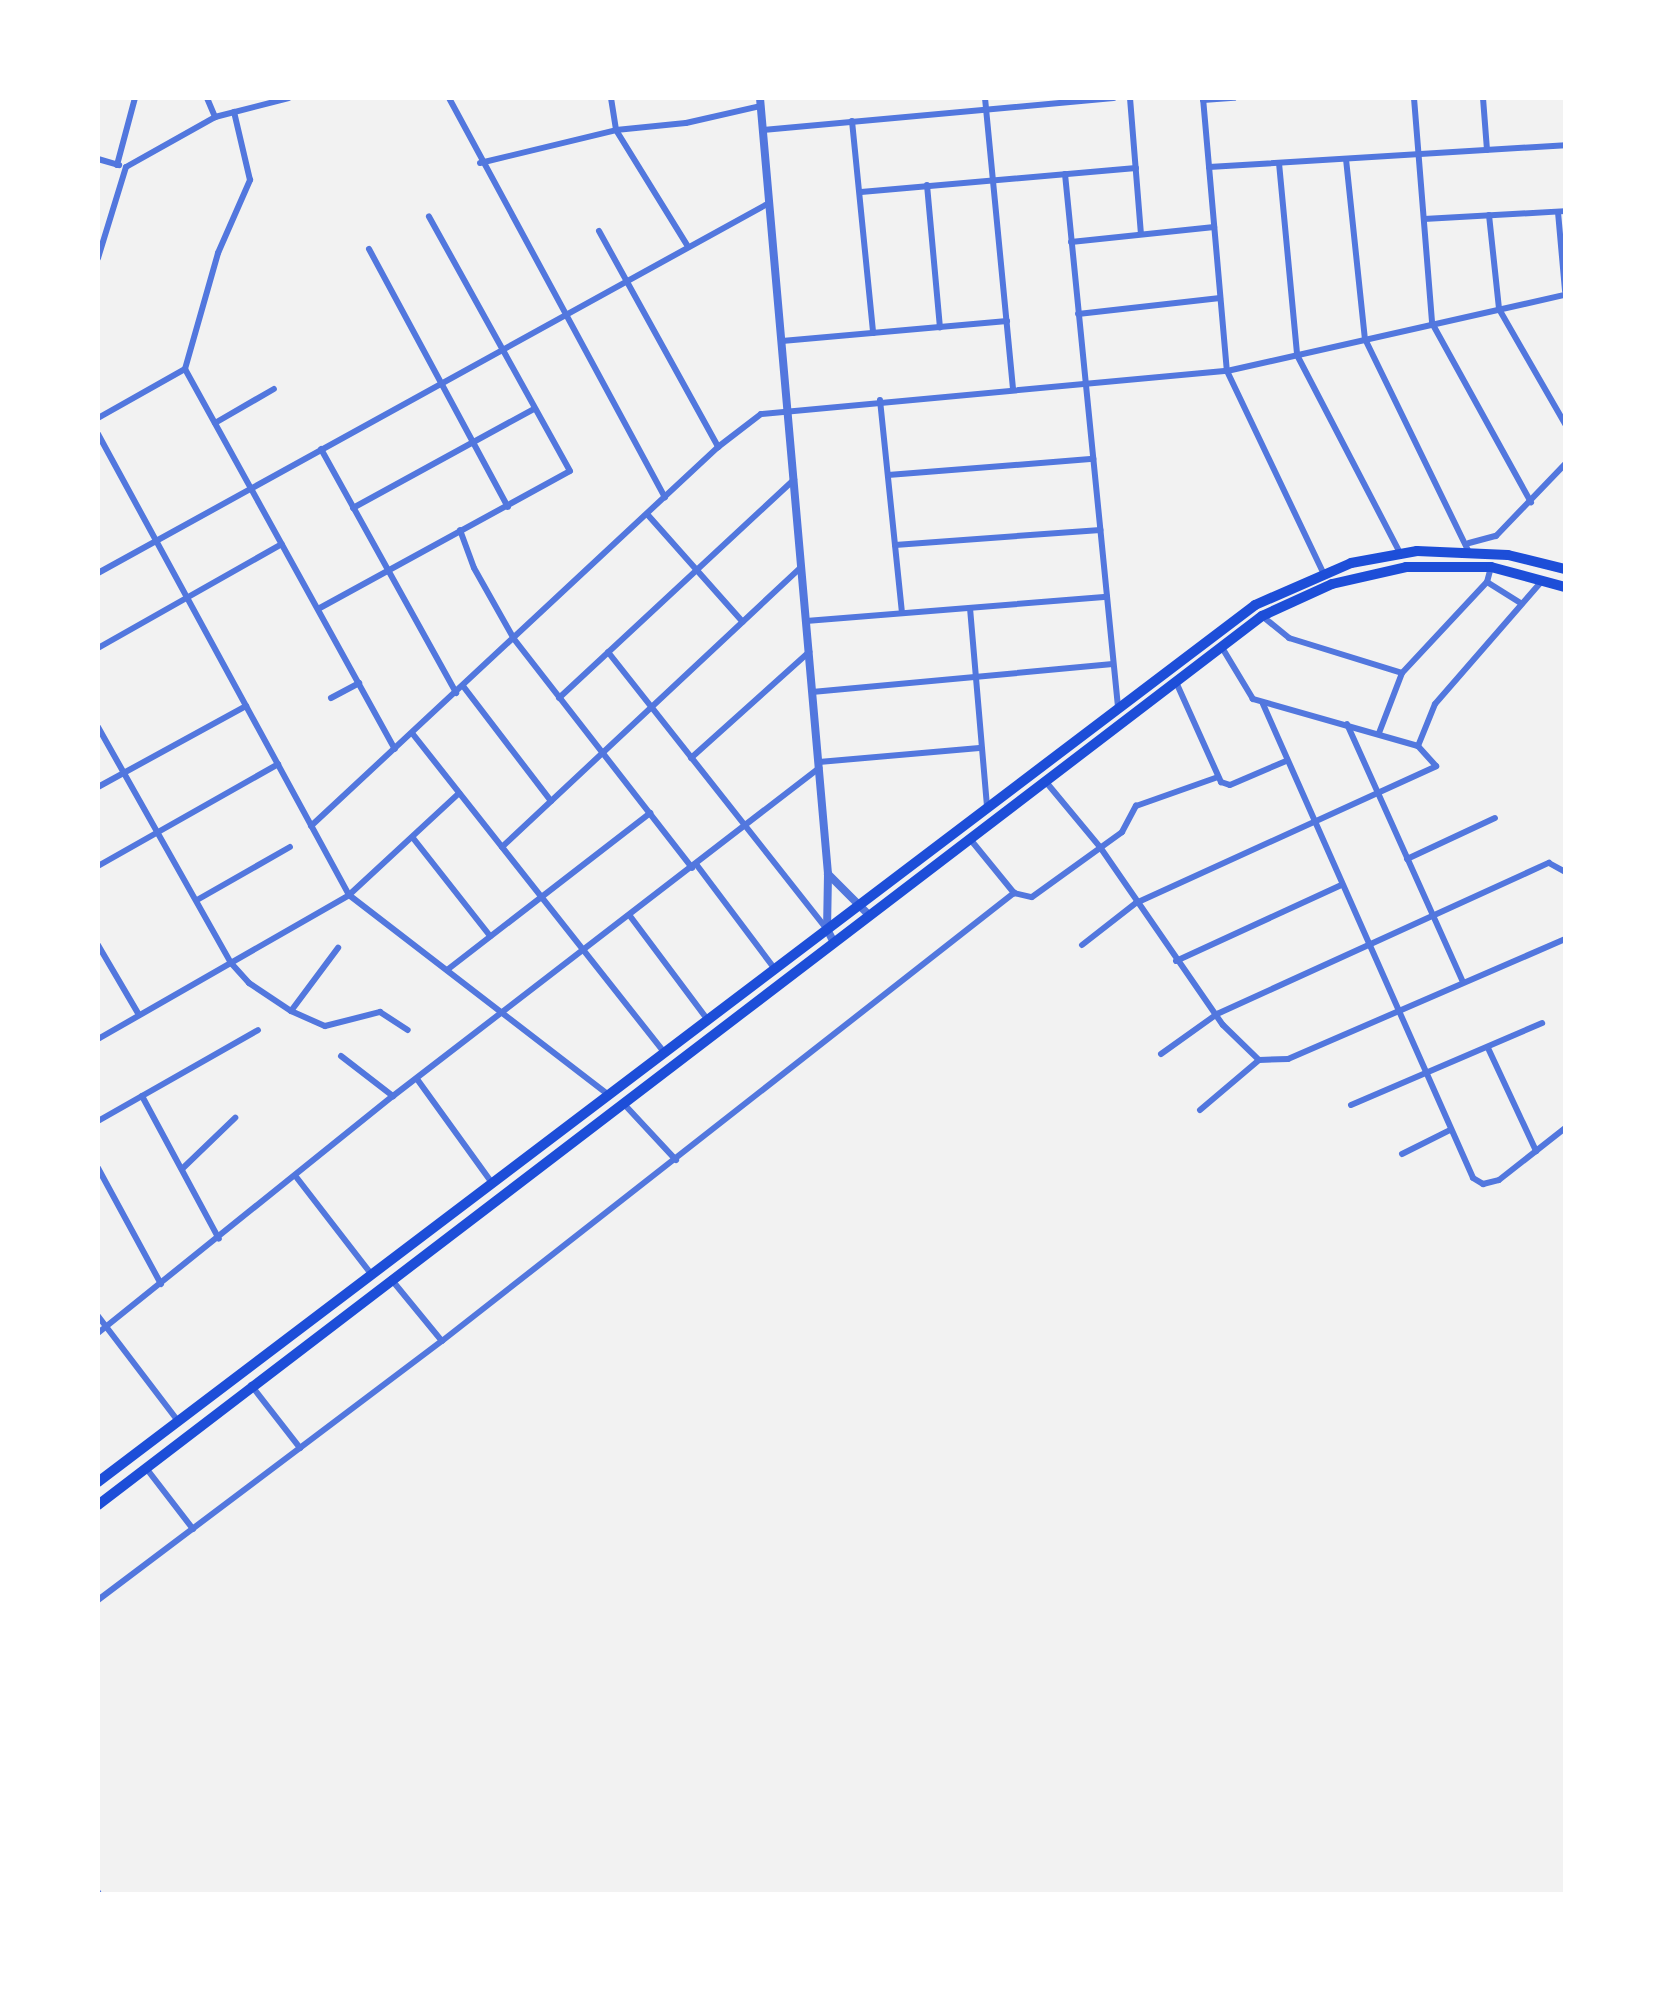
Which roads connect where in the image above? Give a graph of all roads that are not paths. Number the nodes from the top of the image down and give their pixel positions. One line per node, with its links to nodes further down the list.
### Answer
1 (135, 98): 27 (street)
2 (207, 98): 16 (street)
3 (289, 98): 15 (street)
4 (449, 98): 25 (street)
5 (611, 98): 18 (street)
6 (985, 98): 14 (street)
7 (1114, 98): 14 (street)
8 (1130, 98): 30 (street)
9 (1234, 98): 12 (street)
10 (1414, 98): 22 (street)
11 (1483, 98): 21 (street)
12 (1203, 99): 29 (street)
13 (760, 102): 18 (street); 19 (street)
14 (987, 111): 17 (street); 32 (street)
15 (234, 112): 16 (street); 61 (street)
16 (215, 117): 28 (street)
17 (852, 121): 19 (street); 34 (street)
18 (616, 130): 25 (street); 44 (street)
19 (763, 130): 35 (street)
20 (1565, 145): 21 (street)
21 (1487, 150): 22 (street)
22 (1418, 154): 24 (street); 39 (street)
23 (98, 159): 27 (street)
24 (1346, 159): 26 (street); 57 (street)
25 (480, 163): 52 (street)
26 (1279, 163): 29 (street); 60 (street)
27 (117, 165): 28 (street)
28 (126, 167): 46 (street)
29 (1209, 167): 40 (street)
30 (1136, 168): 31 (street); 42 (street)
31 (1065, 174): 32 (street); 43 (street)
32 (993, 180): 33 (street); 53 (street)
33 (927, 185): 34 (street); 55 (street)
34 (861, 192): 56 (street)
35 (769, 203): 44 (street); 58 (street)
36 (1562, 211): 37 (street); 48 (street)
37 (1489, 215): 39 (street); 50 (street)
38 (429, 217): 59 (street)
39 (1424, 219): 54 (street)
40 (1214, 227): 42 (street); 49 (street)
41 (599, 231): 47 (street)
42 (1141, 234): 43 (street)
43 (1071, 242): 51 (street)
44 (687, 245): 47 (street)
45 (369, 249): 63 (street)
46 (98, 258)
47 (624, 281): 52 (street); 75 (street)
48 (1565, 293): 50 (street)
49 (1220, 298): 51 (street); 62 (street)
50 (1499, 309): 54 (street); 72 (street)
51 (1078, 314): 64 (street)
52 (564, 315): 59 (street); 82 (street)
53 (1007, 321): 55 (street); 66 (street)
54 (1432, 323): 57 (street); 83 (street)
55 (940, 327): 56 (street)
56 (873, 333): 58 (street)
57 (1365, 339): 60 (street); 92 (street)
58 (782, 341): 68 (street)
59 (501, 350): 63 (street); 69 (street)
60 (1297, 355): 62 (street); 93 (street)
61 (185, 369): 70 (street); 71 (street)
62 (1227, 371): 64 (street); 99 (street)
63 (441, 383): 74 (street); 76 (street)
64 (1085, 383): 66 (street); 77 (street)
65 (274, 389): 71 (street)
66 (1013, 389): 67 (street)
67 (880, 400): 68 (street); 79 (street)
68 (787, 408): 75 (street); 80 (street)
69 (534, 409): 74 (street); 84 (street)
70 (98, 418)
71 (215, 423): 81 (street)
72 (1565, 424)
73 (98, 434): 89 (street)
74 (473, 442): 84 (street); 85 (street)
75 (718, 447): 82 (street)
76 (321, 449): 81 (street); 85 (street)
77 (1093, 459): 79 (street); 88 (street)
78 (1565, 464): 83 (street)
79 (888, 475): 91 (street)
80 (794, 480): 94 (street); 98 (street)
81 (251, 488): 89 (street); 90 (street)
82 (665, 497): 86 (street)
83 (1531, 502): 92 (street)
84 (508, 507): 87 (street)
85 (353, 508): 97 (street)
86 (647, 514): 98 (street); 113 (street)
87 (460, 530): 97 (street); 113 (street)
88 (1100, 530): 91 (street); 104 (street)
89 (156, 541): 100 (street); 105 (street)
90 (282, 544): 105 (street); 108 (street)
91 (895, 545): 109 (street)
92 (1468, 547): 93 (main road); 96 (main road)
93 (1400, 553): 99 (main road)
94 (801, 567): 111 (street); 112 (street)
95 (1491, 567): 101 (main road); 102 (street); 110 (main road)
96 (1565, 569)
97 (388, 570): 108 (street); 125 (street)
98 (697, 570): 112 (street); 116 (street)
99 (1323, 572): 131 (main road)
100 (98, 573)
101 (1542, 580): 103 (main road); 106 (street)
102 (1487, 582): 106 (street); 119 (street)
103 (1565, 587)
104 (1107, 597): 107 (street); 118 (street)
105 (187, 598): 115 (street); 130 (street)
106 (1521, 603): 136 (street)
107 (970, 608): 109 (street); 120 (street)
108 (318, 609): 122 (street)
109 (902, 613): 111 (street)
110 (1262, 616): 114 (main road); 119 (street)
111 (806, 621): 117 (street)
112 (743, 622): 129 (street)
113 (514, 639): 123 (street); 127 (street)
114 (1221, 646): 121 (main road); 128 (street)
115 (98, 648)
116 (608, 652): 127 (street); 129 (street)
117 (809, 652): 124 (street); 140 (street)
118 (1113, 664): 120 (street); 131 (street)
119 (1402, 673): 135 (street)
120 (975, 677): 124 (street); 137 (street)
121 (1175, 681): 145 (street); 146 (main road)
122 (359, 683): 126 (street); 138 (street)
123 (463, 686): 125 (street); 150 (street)
124 (812, 692): 143 (street)
125 (456, 693): 134 (street)
126 (331, 698)
127 (559, 698): 139 (street)
128 (1263, 704): 132 (street); 141 (street)
129 (650, 705): 139 (street); 140 (street)
130 (246, 706): 142 (street); 144 (street)
131 (1118, 707): 151 (main road)
132 (1347, 724): 135 (street); 149 (street)
133 (98, 727): 144 (street)
134 (412, 733): 138 (street); 148 (street)
135 (1379, 733): 136 (street)
136 (1418, 746): 149 (street)
137 (979, 748): 143 (street); 151 (street)
138 (395, 749): 154 (street)
139 (603, 753): 150 (street); 152 (street)
140 (691, 758): 156 (street)
141 (1286, 761): 145 (street); 155 (street)
142 (278, 764): 154 (street); 157 (street)
143 (819, 765): 156 (street); 167 (street)
144 (124, 774): 147 (street); 157 (street)
145 (1218, 777): 162 (street)
146 (1046, 782): 159 (main road); 162 (street)
147 (98, 787)
148 (459, 793): 158 (street); 161 (street)
149 (1377, 796): 155 (street); 163 (street)
150 (551, 801): 161 (street)
151 (987, 808): 173 (main road)
152 (650, 813): 165 (street); 171 (street)
153 (1495, 818): 163 (street)
154 (311, 826): 170 (street)
155 (1314, 826): 168 (street); 174 (street)
156 (745, 827): 165 (street); 178 (street)
157 (157, 831): 164 (street); 172 (street)
158 (413, 838): 170 (street); 179 (street)
159 (970, 839): 169 (street); 176 (main road)
160 (290, 847): 172 (street)
161 (502, 847): 171 (street)
162 (1100, 847): 169 (street); 174 (street)
163 (1407, 859): 177 (street)
164 (98, 866)
165 (694, 866): 175 (street); 190 (street)
166 (1565, 872): 177 (street)
167 (828, 874): 173 (street); 178 (street)
168 (1341, 885): 185 (street); 188 (street)
169 (1014, 893): 222 (street)
170 (349, 895): 189 (street); 191 (street)
171 (541, 897): 179 (street); 186 (street)
172 (197, 900): 189 (street)
173 (861, 903): 176 (street); 178 (main road)
174 (1136, 903): 183 (street); 188 (street)
175 (630, 916): 186 (street); 198 (street)
176 (870, 916): 181 (main road)
177 (1434, 918): 185 (street); 192 (street)
178 (827, 929): 181 (street); 190 (main road)
179 (490, 936): 191 (street)
180 (1562, 941): 187 (street); 192 (street)
181 (834, 943): 213 (main road)
182 (98, 945): 196 (street)
183 (1082, 945)
184 (338, 948): 193 (street)
185 (1370, 948): 194 (street); 195 (street)
186 (585, 952): 197 (street); 204 (street)
187 (1565, 953)
188 (1176, 961): 195 (street)
189 (231, 963): 193 (street); 196 (street)
190 (774, 968): 198 (main road)
191 (447, 970): 197 (street)
192 (1463, 982): 194 (street)
193 (291, 1011): 201 (street)
194 (1396, 1011): 207 (street); 208 (street)
195 (1217, 1014): 205 (street); 207 (street)
196 (139, 1015): 202 (street)
197 (504, 1015): 209 (street); 210 (street)
198 (707, 1019): 204 (main road)
199 (1542, 1023): 203 (street)
200 (258, 1030): 211 (street)
201 (408, 1030)
202 (98, 1039)
203 (1488, 1048): 208 (street); 220 (street)
204 (664, 1052): 210 (main road)
205 (1161, 1054)
206 (341, 1056): 212 (street)
207 (1259, 1060): 215 (street)
208 (1425, 1071): 214 (street); 219 (street)
209 (417, 1079): 212 (street); 226 (street)
210 (607, 1094): 226 (main road)
211 (142, 1096): 217 (street); 224 (street)
212 (393, 1096): 225 (street)
213 (623, 1103): 222 (street); 229 (main road)
214 (1351, 1105)
215 (1200, 1110)
216 (235, 1118): 224 (street)
217 (98, 1121)
218 (1565, 1128): 220 (street)
219 (1450, 1130): 220 (street); 221 (street)
220 (1536, 1151)
221 (1402, 1154)
222 (676, 1160): 234 (street)
223 (98, 1168): 230 (street)
224 (182, 1169): 227 (street)
225 (297, 1178): 227 (street); 228 (street)
226 (492, 1183): 228 (main road)
227 (219, 1239): 230 (street)
228 (372, 1275): 236 (main road)
229 (391, 1279): 234 (street); 235 (main road)
230 (161, 1284): 232 (street)
231 (98, 1316): 232 (street)
232 (105, 1328): 233 (street); 236 (street)
233 (98, 1333)
234 (442, 1341): 237 (street)
235 (251, 1385): 237 (street); 238 (main road)
236 (179, 1421): 239 (main road)
237 (300, 1448): 241 (street)
238 (146, 1468): 240 (main road); 241 (street)
239 (98, 1482)
240 (98, 1505)
241 (193, 1529): 242 (street)
242 (98, 1600)

